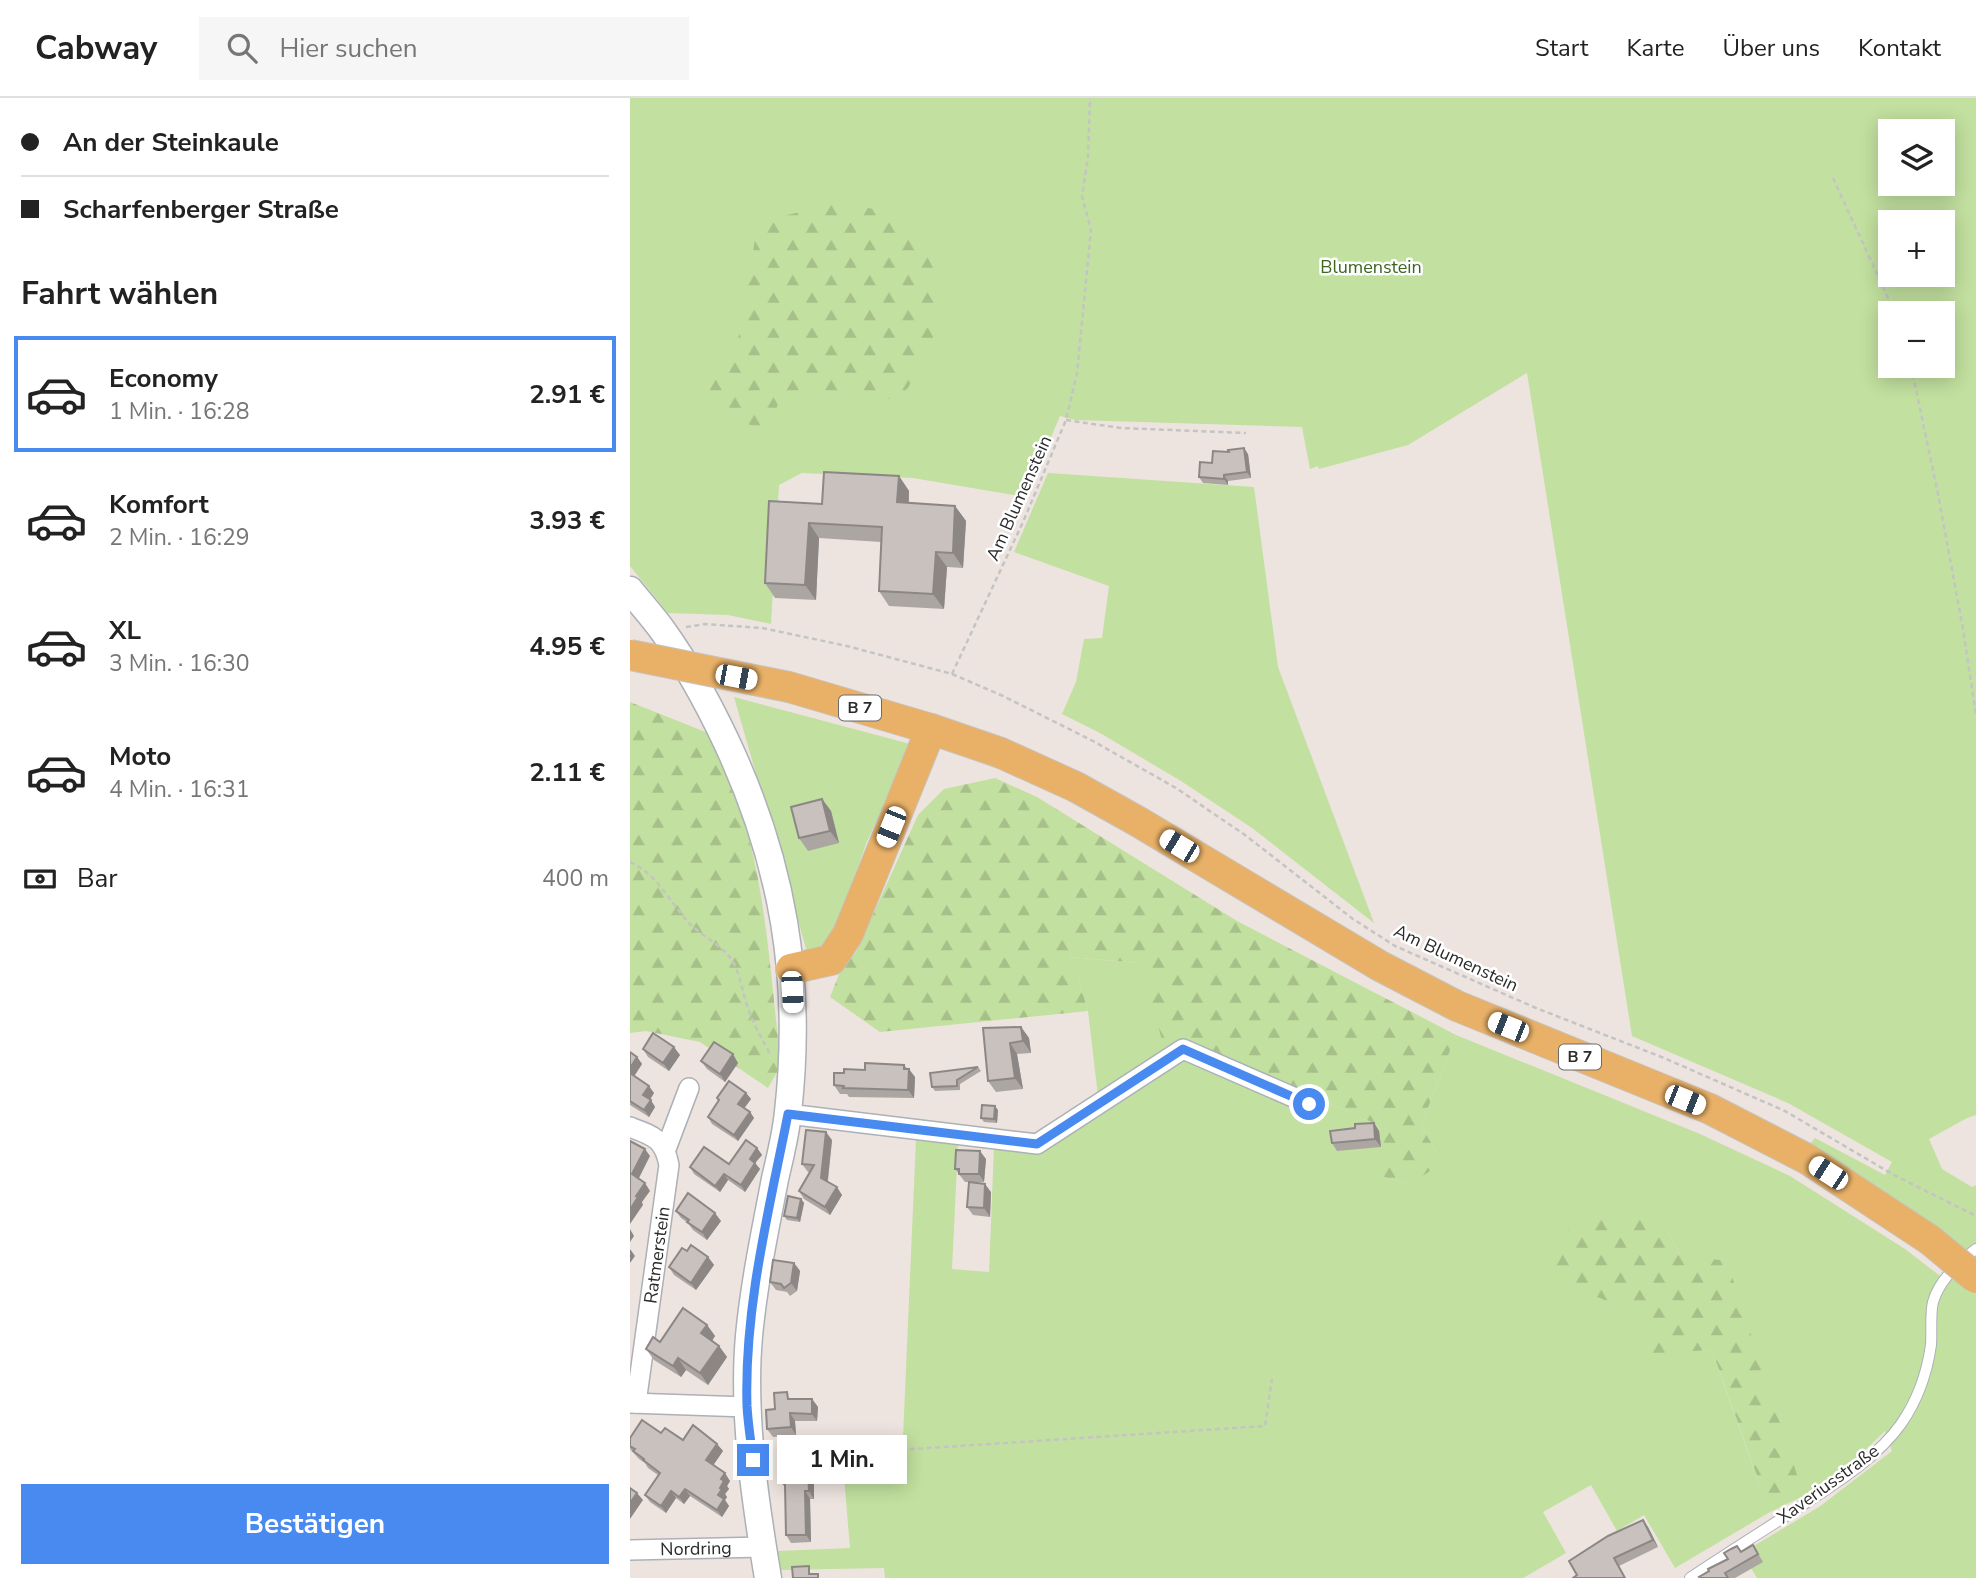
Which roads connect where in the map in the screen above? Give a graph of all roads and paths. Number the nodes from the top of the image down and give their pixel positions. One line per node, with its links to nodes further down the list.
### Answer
1 (1090, 98): 5 (path)
2 (1833, 178): 3 (path)
3 (1889, 301)
4 (1914, 378): 11 (path)
5 (1066, 420): 6 (path, Am Blumenstein); 10 (path, Am Blumenstein)
6 (1246, 433)
7 (630, 590): 8 (street)
8 (663, 630): 10 (path, Am Blumenstein); 14 (street)
9 (630, 655): 12 (main road, B 7, bridge)
10 (952, 674): 20 (path, Am Blumenstein)
11 (1976, 715)
12 (931, 729): 14 (main road); 22 (main road, B 7, bridge)
13 (630, 862): 16 (path)
14 (791, 969): 16 (street)
15 (689, 1088): 19 (street, Ratmerstein)
16 (789, 1102): 17 (street); 25 (street)
17 (1309, 1104)
18 (630, 1127): 19 (street)
19 (666, 1149): 24 (street, Ratmerstein)
20 (1976, 1216)
21 (1976, 1249): 30 (lane, Xaveriusstraße)
22 (1976, 1278)
23 (1272, 1379): 26 (path)
24 (633, 1403): 25 (street)
25 (747, 1407): 26 (street)
26 (753, 1460): 27 (street)
27 (763, 1547): 28 (street, Nordring); 29 (street)
28 (630, 1550)
29 (768, 1578)
30 (1690, 1578)

